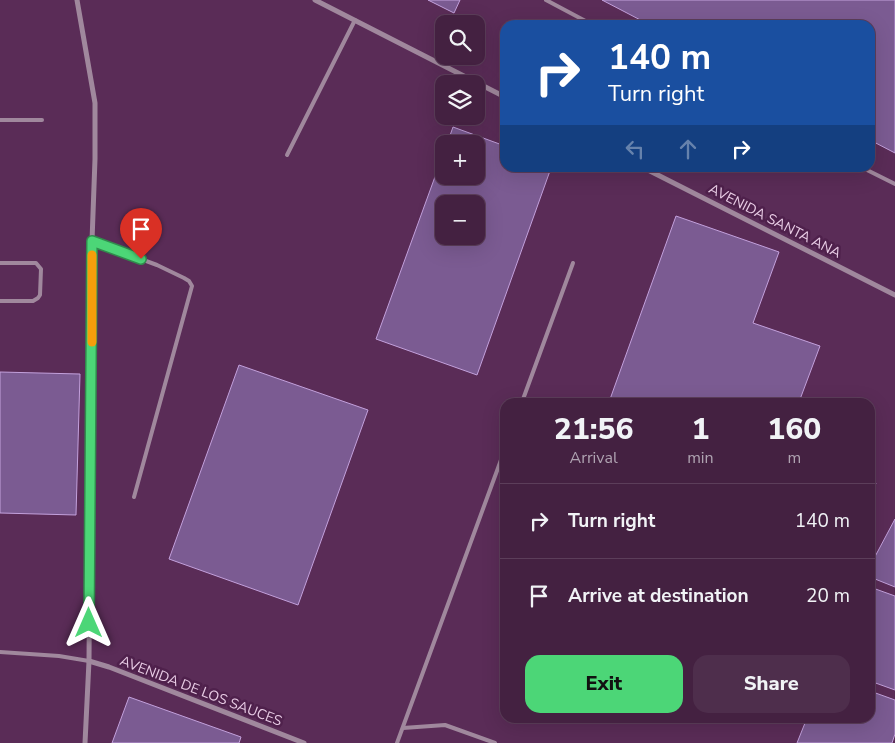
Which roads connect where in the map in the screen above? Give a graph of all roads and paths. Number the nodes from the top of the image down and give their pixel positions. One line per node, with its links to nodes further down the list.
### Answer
1 (77, 0): 13 (street)
2 (315, 0): 4 (street)
3 (546, 0): 5 (lane)
4 (355, 20): 6 (street); 9 (lane)
5 (584, 20)
6 (500, 94)
7 (0, 120): 8 (lane)
8 (42, 120)
9 (287, 155)
10 (652, 172): 16 (street, AVENIDA SANTA ANA)
11 (871, 172): 12 (lane)
12 (895, 184)
13 (92, 241): 20 (lane); 22 (street)
14 (0, 262): 17 (lane)
15 (573, 263): 18 (lane)
16 (895, 295)
17 (0, 301)
18 (523, 398)
19 (500, 463): 23 (lane)
20 (134, 497)
21 (0, 652): 22 (lane)
22 (89, 661): 24 (street); 25 (street, AVENIDA DE LOS SAUCES)
23 (403, 728): 26 (lane); 27 (lane)
24 (85, 743)
25 (304, 743)
26 (397, 743)
27 (495, 743)

